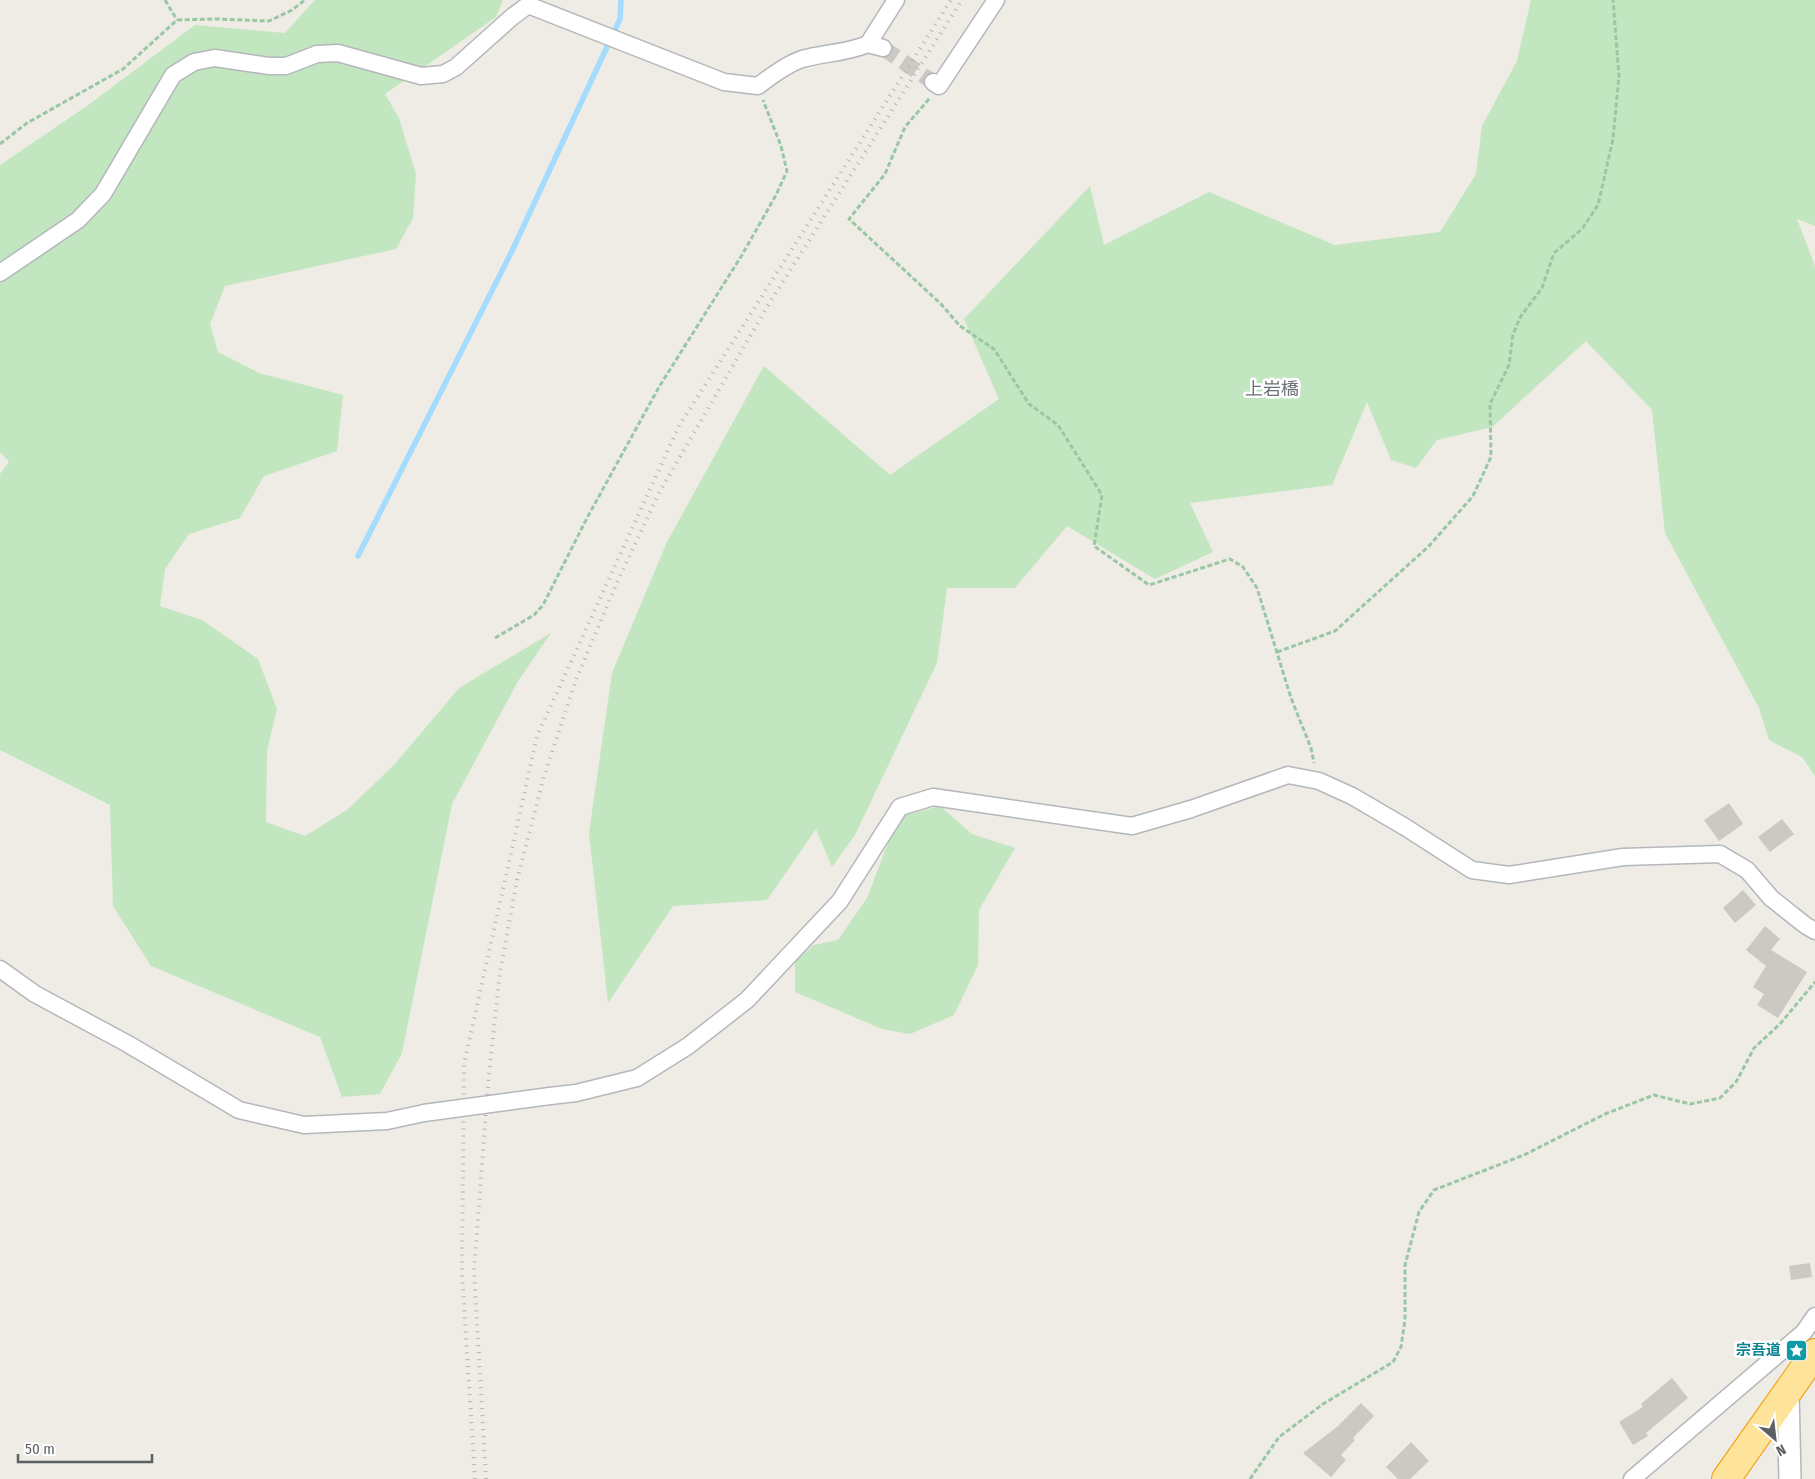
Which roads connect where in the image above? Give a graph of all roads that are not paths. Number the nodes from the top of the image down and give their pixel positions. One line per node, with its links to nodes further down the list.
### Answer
1 (896, 0): 4 (street)
2 (996, 0): 3 (street)
3 (936, 84)
4 (0, 273)
5 (1815, 932): 6 (street, bridge)
6 (0, 969)
7 (1815, 1316): 8 (street)
8 (1810, 1347): 9 (highway); 10 (street)
9 (1788, 1391): 11 (highway); 12 (street)
10 (1632, 1479)
11 (1726, 1479)
12 (1790, 1479)

